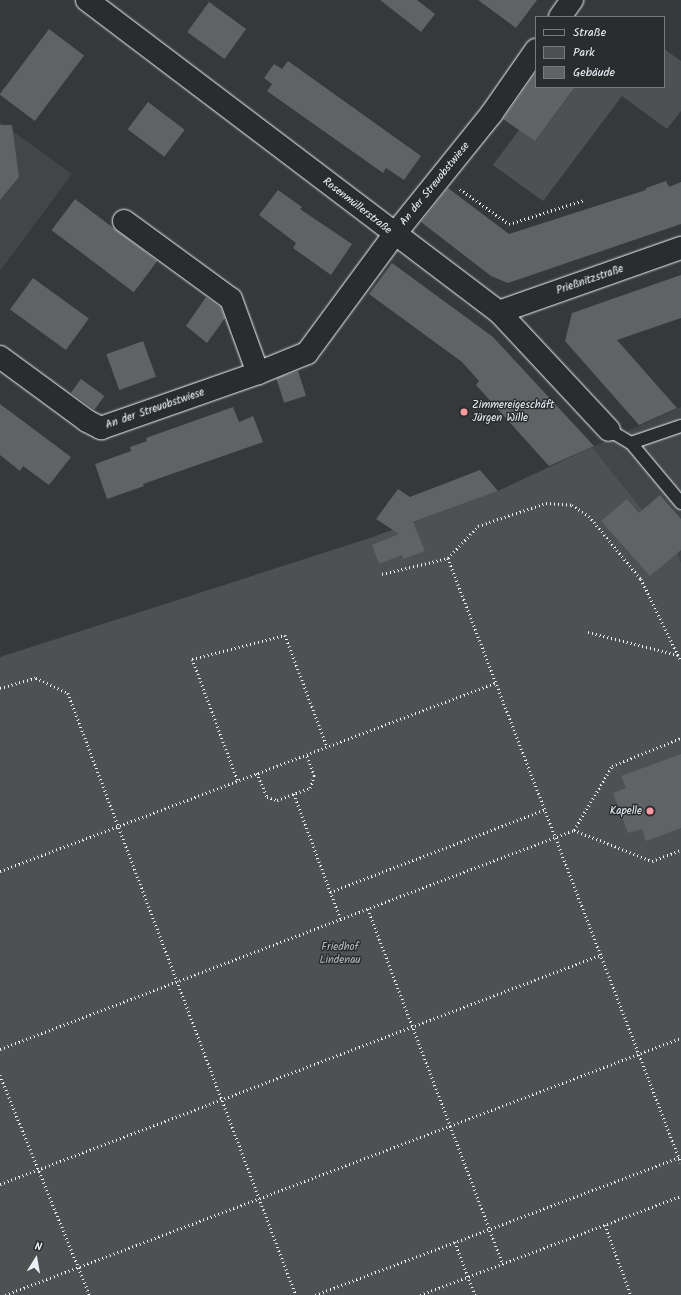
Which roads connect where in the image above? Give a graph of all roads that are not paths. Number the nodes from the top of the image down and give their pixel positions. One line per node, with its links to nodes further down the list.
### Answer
1 (87, 0): 6 (street, Rosenmüllerstraße)
2 (572, 0): 3 (street)
3 (561, 16)
4 (535, 51): 6 (street, An der Streuobstwiese)
5 (124, 221): 10 (street)
6 (394, 235): 8 (street, Rosenmüllerstraße); 10 (street, An der Streuobstwiese)
7 (681, 248): 8 (street, Prießnitzstraße)
8 (499, 312): 12 (street, Rosenmüllerstraße)
9 (0, 357): 10 (street, An der Streuobstwiese)
10 (258, 373)
11 (681, 426): 13 (lane)
12 (609, 430): 13 (lane)
13 (631, 443): 14 (lane)
14 (679, 498)

